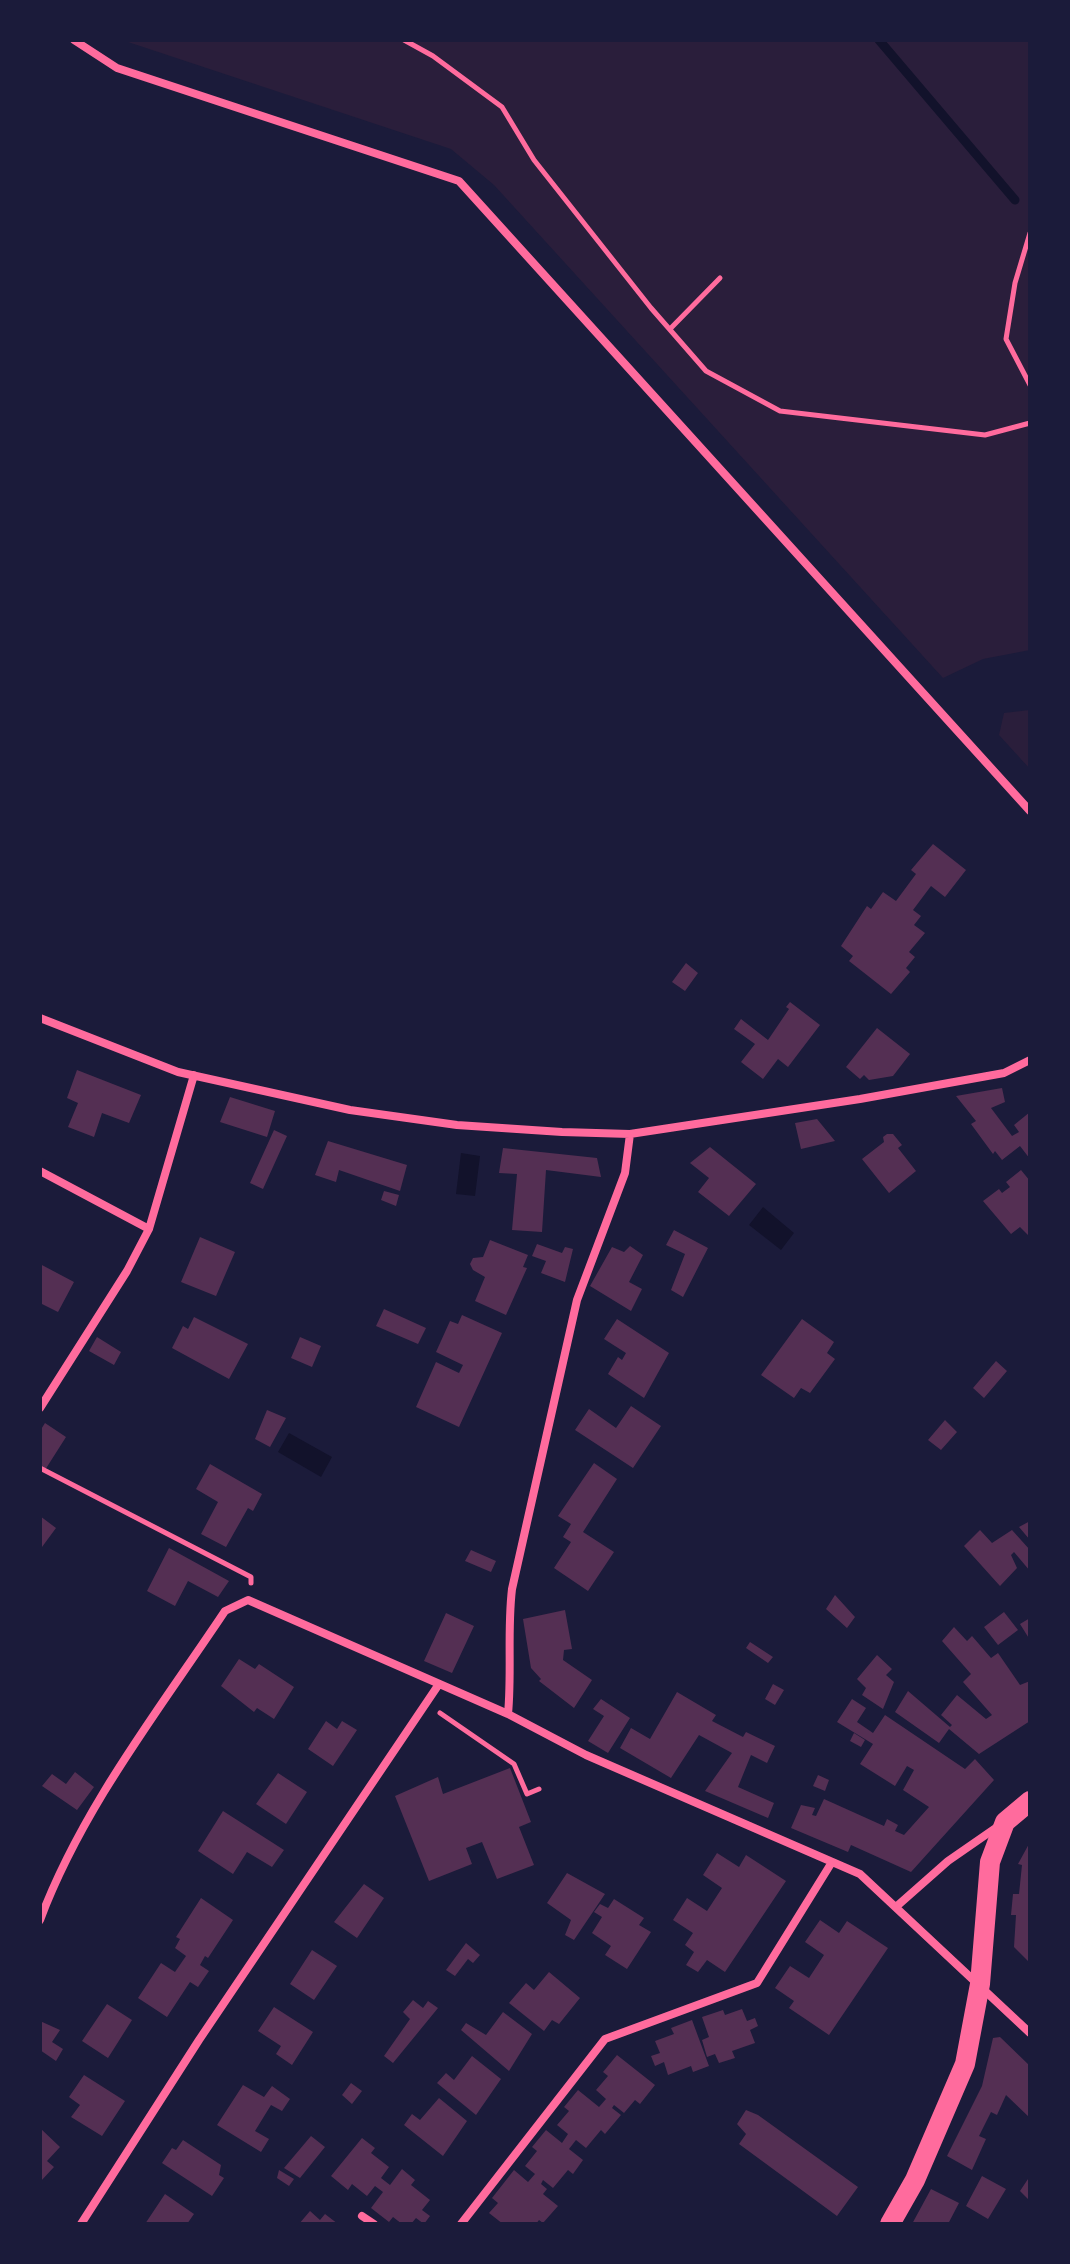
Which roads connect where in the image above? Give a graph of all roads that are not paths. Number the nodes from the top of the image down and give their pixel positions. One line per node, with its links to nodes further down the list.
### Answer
1 (74, 40): 2 (street)
2 (1030, 811)
3 (40, 1018): 5 (street)
4 (1030, 1060): 6 (street)
5 (194, 1075): 6 (street); 8 (street)
6 (630, 1134): 11 (street)
7 (40, 1171): 8 (street)
8 (149, 1229): 9 (street)
9 (40, 1408)
10 (439, 1684): 11 (street); 16 (street); 20 (street)
11 (508, 1714): 14 (street)
12 (1030, 1801): 13 (main road)
13 (1005, 1822): 15 (street); 17 (main road)
14 (832, 1862): 15 (street); 22 (street)
15 (897, 1906): 17 (street)
16 (40, 1920)
17 (980, 1984): 18 (street); 23 (main road)
18 (1030, 2033)
19 (362, 2216): 21 (street)
20 (81, 2224)
21 (374, 2224)
22 (461, 2224)
23 (890, 2224)

